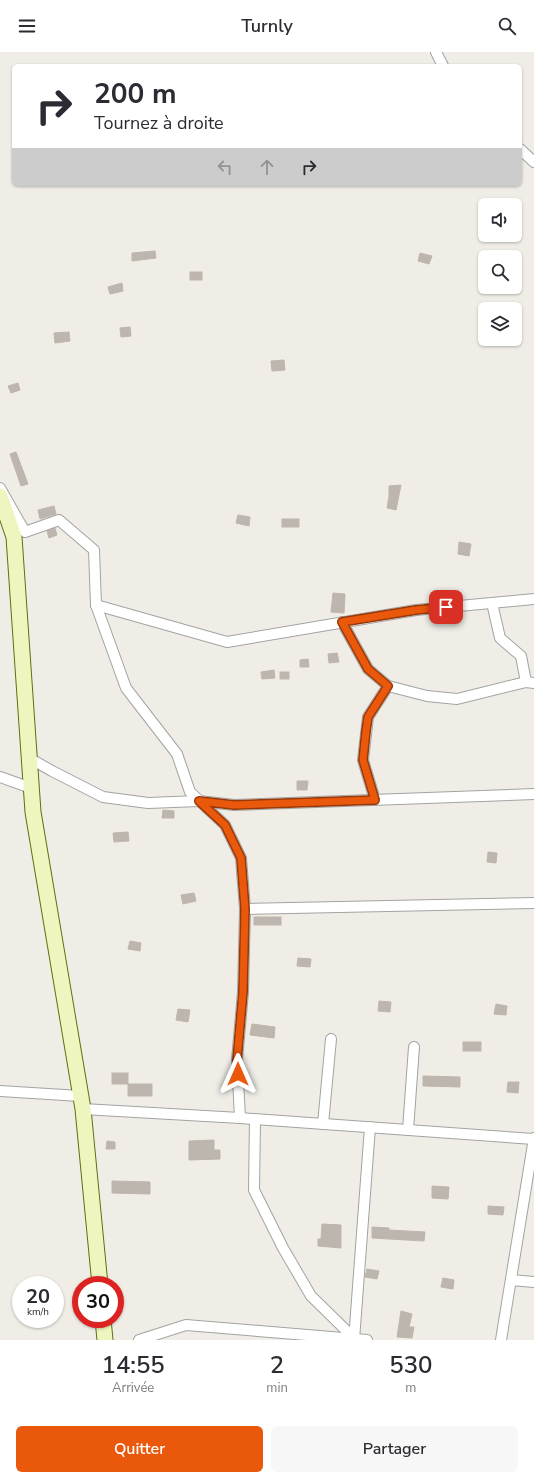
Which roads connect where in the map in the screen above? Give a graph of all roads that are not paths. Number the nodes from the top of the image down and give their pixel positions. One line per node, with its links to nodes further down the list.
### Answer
1 (436, 52): 2 (street)
2 (442, 64)
3 (522, 151): 4 (street)
4 (534, 162)
5 (0, 488): 9 (street)
6 (0, 496): 13 (street)
7 (534, 599): 8 (street)
8 (492, 603): 10 (street); 11 (street)
9 (96, 605): 10 (street); 18 (street)
10 (342, 622): 12 (street)
11 (530, 682): 12 (street)
12 (388, 686): 17 (street)
13 (29, 758): 15 (street); 18 (street)
14 (0, 778): 15 (street)
15 (31, 788): 24 (street)
16 (534, 794): 17 (street)
17 (375, 800): 18 (street)
18 (199, 801): 20 (street)
19 (534, 903): 20 (street)
20 (245, 909): 25 (street)
21 (332, 1039): 27 (street)
22 (414, 1047): 29 (street)
23 (0, 1091): 24 (street)
24 (81, 1102): 25 (street); 31 (street)
25 (240, 1118): 26 (street)
26 (255, 1119): 27 (street); 35 (street)
27 (323, 1124): 28 (street)
28 (370, 1127): 29 (street); 35 (street)
29 (408, 1130): 30 (street)
30 (534, 1139): 32 (street)
31 (99, 1276)
32 (511, 1280): 33 (street); 39 (street)
33 (534, 1282)
34 (104, 1328): 36 (street)
35 (354, 1339): 37 (street); 38 (street)
36 (105, 1340)
37 (139, 1340)
38 (367, 1340)
39 (501, 1340)

